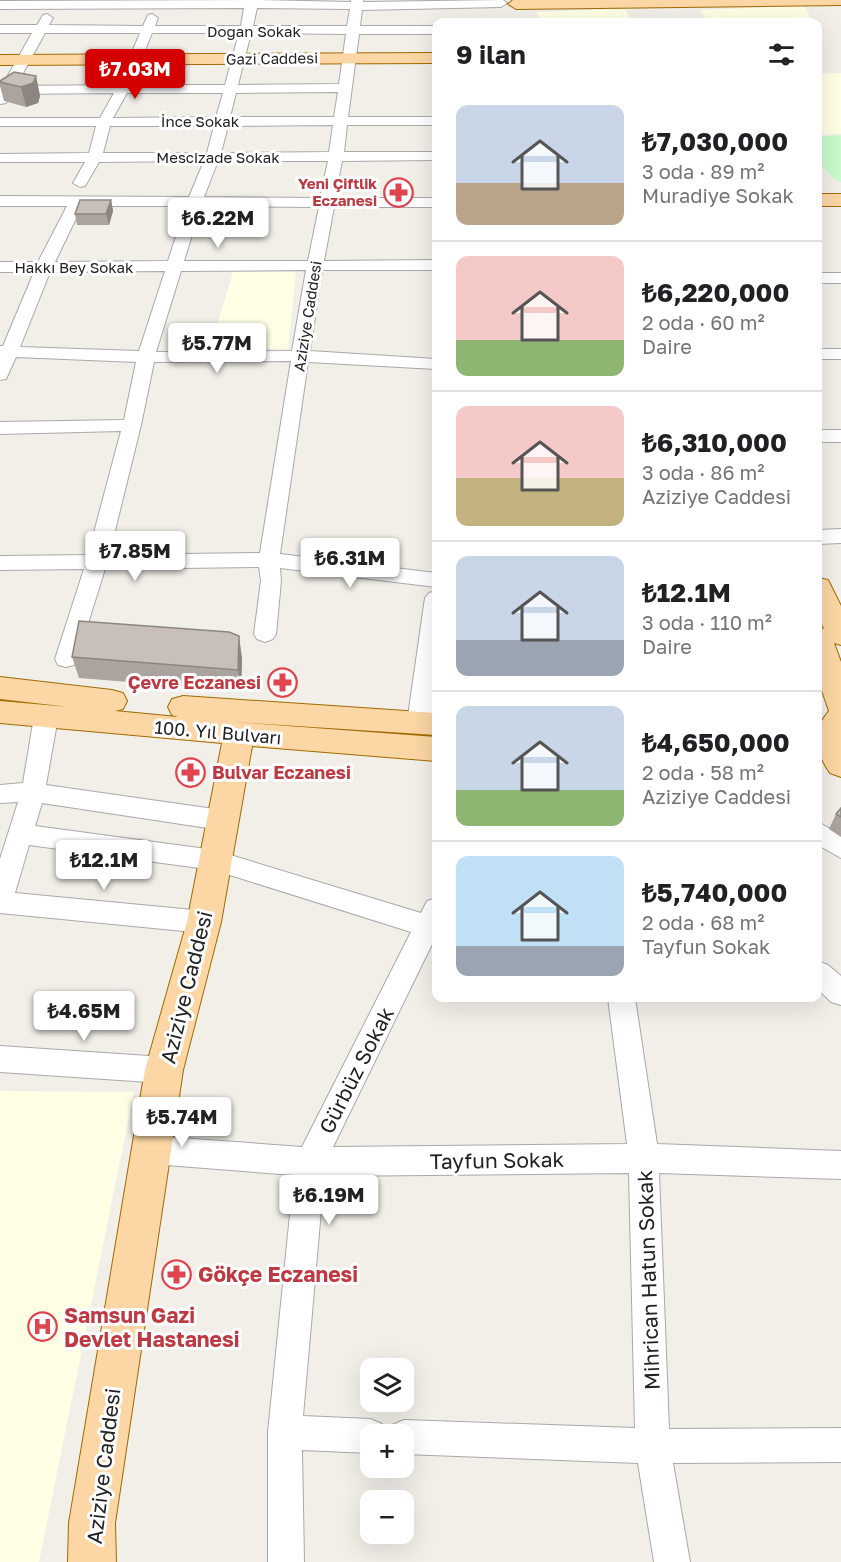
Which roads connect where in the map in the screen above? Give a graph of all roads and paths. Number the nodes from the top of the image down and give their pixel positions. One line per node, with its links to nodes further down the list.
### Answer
1 (822, 0): 2 (main road); 3 (main road)
2 (841, 0)
3 (712, 1): 7 (main road)
4 (102, 2): 8 (street); 9 (street)
5 (251, 2): 9 (street); 10 (street); 18 (street)
6 (508, 2): 7 (main road); 12 (street); 13 (main road); 14 (main road)
7 (642, 2)
8 (54, 3): 11 (street); 16 (street)
9 (158, 3): 17 (street)
10 (357, 3): 12 (street); 20 (street, Aziziye Caddesi)
11 (0, 5)
12 (459, 6)
13 (515, 18)
14 (525, 18)
15 (0, 29): 16 (street, Doğan Sokak)
16 (42, 29): 17 (street, Doğan Sokak); 25 (street)
17 (147, 30): 18 (street, Doğan Sokak); 26 (street)
18 (246, 30): 20 (street, Doğan Sokak); 22 (street)
19 (432, 30): 20 (street, Doğan Sokak)
20 (354, 32): 21 (street, Aziziye Caddesi)
21 (348, 57): 22 (main road, Gazi Caddesi); 23 (main road, Gazi Caddesi); 27 (street, Aziziye Caddesi)
22 (239, 58): 26 (main road, Gazi Caddesi); 28 (street)
23 (432, 58)
24 (0, 60): 25 (main road, Gazi Caddesi)
25 (23, 60): 26 (main road, Gazi Caddesi); 29 (street)
26 (135, 60): 30 (street)
27 (345, 88): 28 (street); 36 (street, Aziziye Caddesi)
28 (231, 89): 30 (street); 32 (street)
29 (4, 90): 30 (street); 31 (street)
30 (122, 91): 35 (street)
31 (0, 102)
32 (221, 121): 35 (street, İnce Sokak); 36 (street, İnce Sokak); 40 (street)
33 (432, 121): 36 (street, İnce Sokak)
34 (0, 122): 35 (street, İnce Sokak)
35 (105, 122): 39 (street)
36 (340, 122): 37 (street, Aziziye Caddesi)
37 (336, 156): 38 (street, Mescizade Sokak); 40 (street, Mescizade Sokak); 50 (street, Aziziye Caddesi)
38 (432, 156)
39 (95, 157): 40 (street, Mescizade Sokak); 41 (street, Mescizade Sokak); 42 (street)
40 (213, 158): 49 (street)
41 (0, 159)
42 (80, 183)
43 (822, 186): 44 (main road)
44 (841, 186)
45 (822, 200): 46 (main road)
46 (841, 200)
47 (0, 201): 48 (street)
48 (77, 201): 49 (street); 55 (street)
49 (195, 201): 50 (street); 56 (street)
50 (326, 201): 51 (street); 52 (street, Aziziye Caddesi)
51 (432, 203)
52 (315, 265): 53 (street, Hakkı Bey Sokak); 56 (street, Hakkı Bey Sokak); 62 (street, Aziziye Caddesi)
53 (432, 266)
54 (0, 267): 55 (street, Hakkı Bey Sokak)
55 (44, 267): 56 (street, Hakkı Bey Sokak); 59 (street)
56 (175, 267): 63 (street)
57 (822, 278): 58 (street)
58 (841, 278)
59 (4, 352): 63 (street); 65 (street)
60 (822, 354): 61 (street)
61 (841, 354)
62 (302, 356): 63 (street); 64 (street); 72 (street, Aziziye Caddesi)
63 (146, 357): 66 (street)
64 (432, 364)
65 (0, 375)
66 (132, 426): 67 (street); 74 (street)
67 (0, 428)
68 (822, 436): 69 (street)
69 (841, 436)
70 (841, 536): 71 (street)
71 (822, 537)
72 (269, 560): 74 (street); 75 (street); 77 (street, Aziziye Caddesi)
73 (0, 563): 74 (street)
74 (96, 564): 80 (street)
75 (432, 580)
76 (822, 595): 78 (main road)
77 (265, 634)
78 (841, 634)
79 (822, 657): 85 (main road)
80 (66, 659)
81 (432, 660): 86 (street)
82 (0, 688): 86 (main road, 100. Yıl Bulvarı)
83 (0, 712): 84 (main road, 100. Yıl Bulvarı)
84 (46, 717): 87 (main road, 100. Yıl Bulvarı); 92 (street)
85 (834, 718): 89 (main road)
86 (428, 723)
87 (239, 734): 88 (main road, 100. Yıl Bulvarı); 94 (main road, Aziziye Caddesi)
88 (432, 749)
89 (841, 765)
90 (822, 770): 91 (main road)
91 (841, 772)
92 (33, 792): 93 (street); 94 (street); 95 (street)
93 (0, 794)
94 (221, 820): 98 (main road, Aziziye Caddesi)
95 (20, 834): 98 (street); 99 (street)
96 (822, 835): 97 (street)
97 (841, 848)
98 (214, 860): 100 (street); 102 (main road, Aziziye Caddesi)
99 (0, 902): 102 (street)
100 (432, 918)
101 (432, 920): 110 (street, Gürbüz Sokak)
102 (204, 922): 107 (main road, Aziziye Caddesi)
103 (822, 976): 104 (street)
104 (841, 993)
105 (623, 1002): 109 (street, Mihrican Hatun Sokak)
106 (0, 1059): 107 (street)
107 (164, 1070): 108 (main road, Aziziye Caddesi)
108 (153, 1150): 110 (street, Tayfun Sokak); 117 (main road, Aziziye Caddesi)
109 (644, 1158): 110 (street, Tayfun Sokak); 111 (street, Tayfun Sokak); 116 (street, Mihrican Hatun Sokak)
110 (310, 1162): 112 (street, Gürbüz Sokak)
111 (841, 1164)
112 (285, 1432): 113 (street); 118 (street, Gürbüz Sokak)
113 (360, 1436)
114 (414, 1437): 116 (street)
115 (841, 1445): 116 (street)
116 (653, 1446): 119 (street, Mihrican Hatun Sokak)
117 (92, 1562)
118 (286, 1562)
119 (672, 1562)

